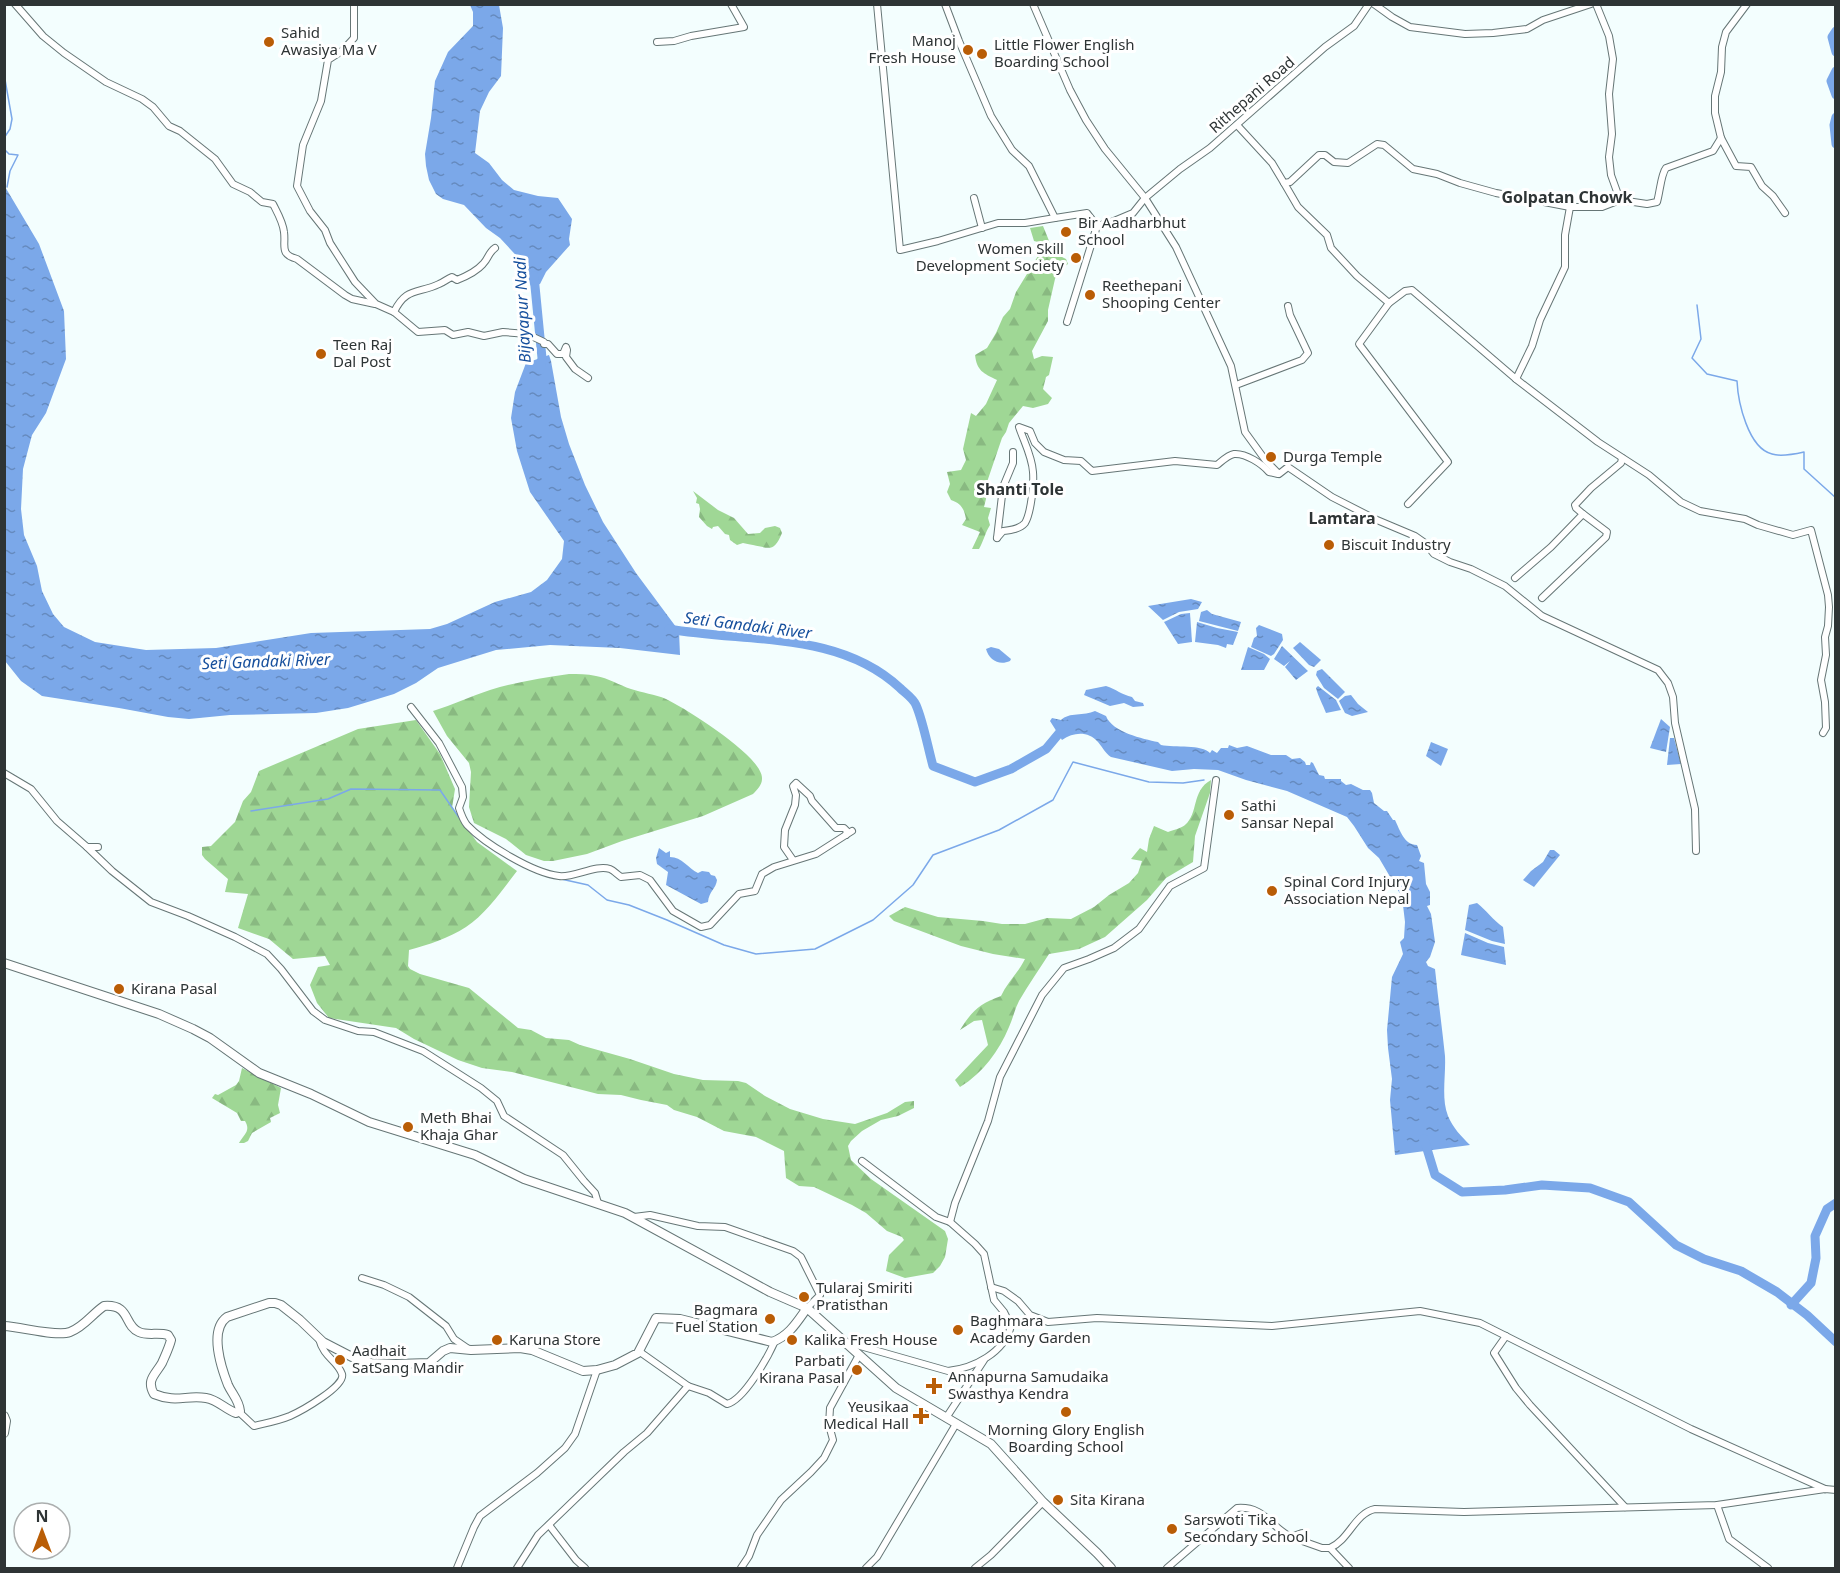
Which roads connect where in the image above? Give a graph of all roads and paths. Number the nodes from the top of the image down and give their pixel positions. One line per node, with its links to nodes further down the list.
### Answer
1 (15, 4): 25 (street)
2 (354, 4): 25 (street)
3 (731, 4): 11 (street)
4 (877, 4): 22 (street)
5 (945, 4): 20 (street)
6 (1033, 4): 16 (street)
7 (1369, 4): 12 (street, Rithepani Road)
8 (1374, 4): 9 (street)
9 (1593, 4): 17 (street)
10 (1747, 4): 13 (street)
11 (657, 42)
12 (1237, 125): 14 (street); 16 (street, Rithepani Road)
13 (1721, 138): 17 (street); 19 (street)
14 (1284, 183): 18 (street); 24 (street)
15 (974, 198): 22 (street)
16 (1145, 198): 21 (street, Rithepani Road); 31 (street)
17 (1620, 200): 18 (street)
18 (1570, 207): 30 (street)
19 (1785, 213)
20 (1054, 218): 21 (street); 22 (street)
21 (1097, 226): 28 (street)
22 (982, 228)
23 (495, 248): 27 (street)
24 (1389, 303): 30 (street); 35 (street)
25 (376, 304): 27 (street)
26 (1288, 306): 31 (street)
27 (394, 312): 29 (street)
28 (1067, 322)
29 (588, 378)
30 (1516, 379): 33 (street)
31 (1236, 385): 34 (street)
32 (1013, 452): 34 (street)
33 (1622, 458): 36 (street); 40 (street)
34 (1279, 474): 45 (street)
35 (1408, 504)
36 (1583, 514): 37 (street); 38 (street)
37 (1515, 578)
38 (1542, 598)
39 (411, 707): 46 (street)
40 (1823, 732)
41 (4, 773): 43 (street)
42 (1216, 780): 51 (street)
43 (87, 847): 44 (street); 49 (street)
44 (98, 847)
45 (1696, 851)
46 (793, 860): 46 (street)
47 (4, 963): 49 (main road)
48 (862, 1161): 51 (street)
49 (598, 1203): 50 (main road)
50 (634, 1216): 54 (main road); 54 (street)
51 (950, 1222): 53 (street)
52 (362, 1278): 60 (street)
53 (990, 1287): 56 (street); 63 (street)
54 (807, 1308): 58 (street); 59 (main road)
55 (4, 1326): 66 (street)
56 (1506, 1336): 71 (street); 75 (street)
57 (319, 1339): 60 (street); 66 (street); 66 (street)
58 (775, 1341): 61 (street); 65 (street)
59 (845, 1342): 62 (main road); 63 (street)
60 (471, 1350): 64 (street)
61 (640, 1352): 64 (street); 65 (street)
62 (859, 1354): 68 (main road); 83 (street)
63 (984, 1360): 68 (street)
64 (597, 1370): 80 (street)
65 (688, 1386): 76 (street)
66 (239, 1412)
67 (4, 1416): 70 (street)
68 (946, 1418): 69 (main road)
69 (956, 1424): 73 (main road); 84 (street)
70 (4, 1432)
71 (1825, 1489): 72 (street); 74 (street)
72 (1836, 1490)
73 (1043, 1502): 85 (street); 86 (main road)
74 (1717, 1505): 75 (street); 89 (street)
75 (1624, 1507): 79 (street)
76 (549, 1525): 81 (street); 82 (street)
77 (1302, 1533): 78 (street)
78 (1291, 1537): 79 (street); 87 (street)
79 (1330, 1548): 88 (street)
80 (457, 1569)
81 (517, 1569)
82 (585, 1569)
83 (741, 1569)
84 (866, 1569)
85 (975, 1569)
86 (1111, 1569)
87 (1167, 1569)
88 (1349, 1569)
89 (1768, 1569)

